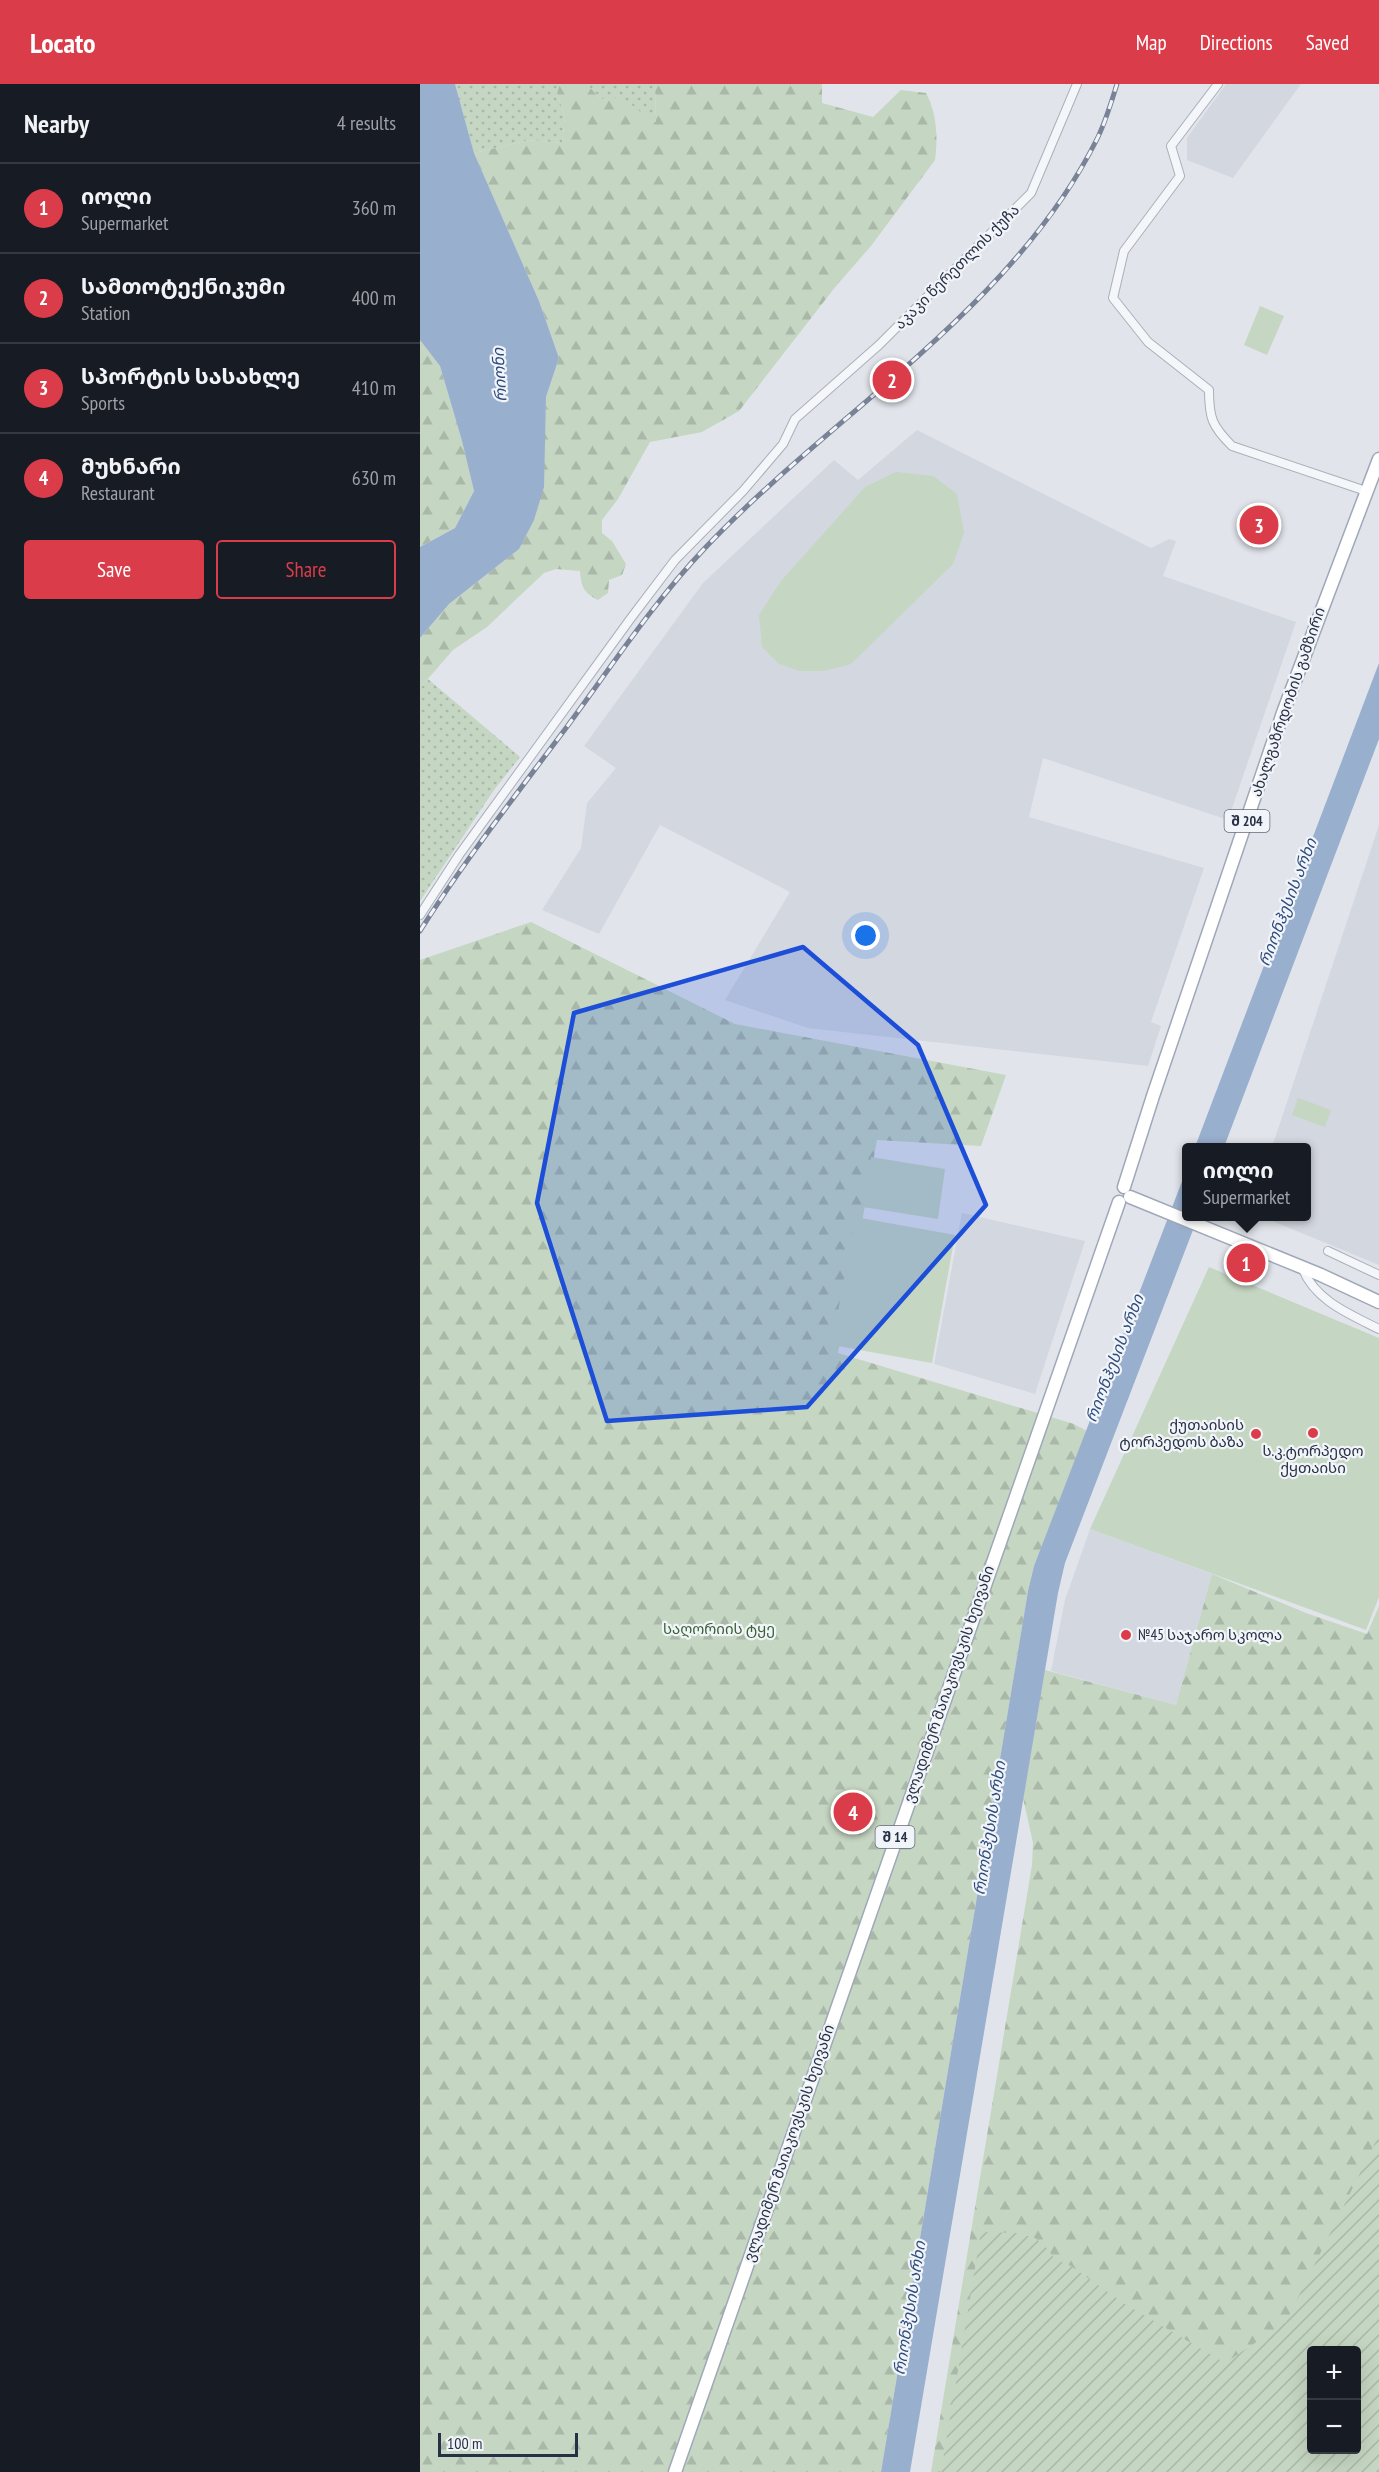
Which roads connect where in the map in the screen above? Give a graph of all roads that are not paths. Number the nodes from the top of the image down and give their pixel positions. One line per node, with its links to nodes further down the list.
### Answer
1 (1077, 84): 5 (street, აკაკი წერეთლის ქუჩა)
2 (1218, 84): 4 (street)
3 (1379, 459): 4 (main road, ახალგაზრდობის გამზირი / შ 204)
4 (1366, 491): 6 (main road, ახალგაზრდობის გამზირი / შ 204)
5 (420, 915)
6 (1124, 1195): 7 (main road); 14 (main road, ვლადიმერ მაიაკოვსკის ხეივანი / შ 14)
7 (1182, 1218)
8 (1189, 1221): 10 (main road)
9 (1329, 1251): 11 (street)
10 (1302, 1267): 12 (main road); 13 (street)
11 (1379, 1275)
12 (1379, 1302)
13 (1379, 1329)
14 (675, 2472)

